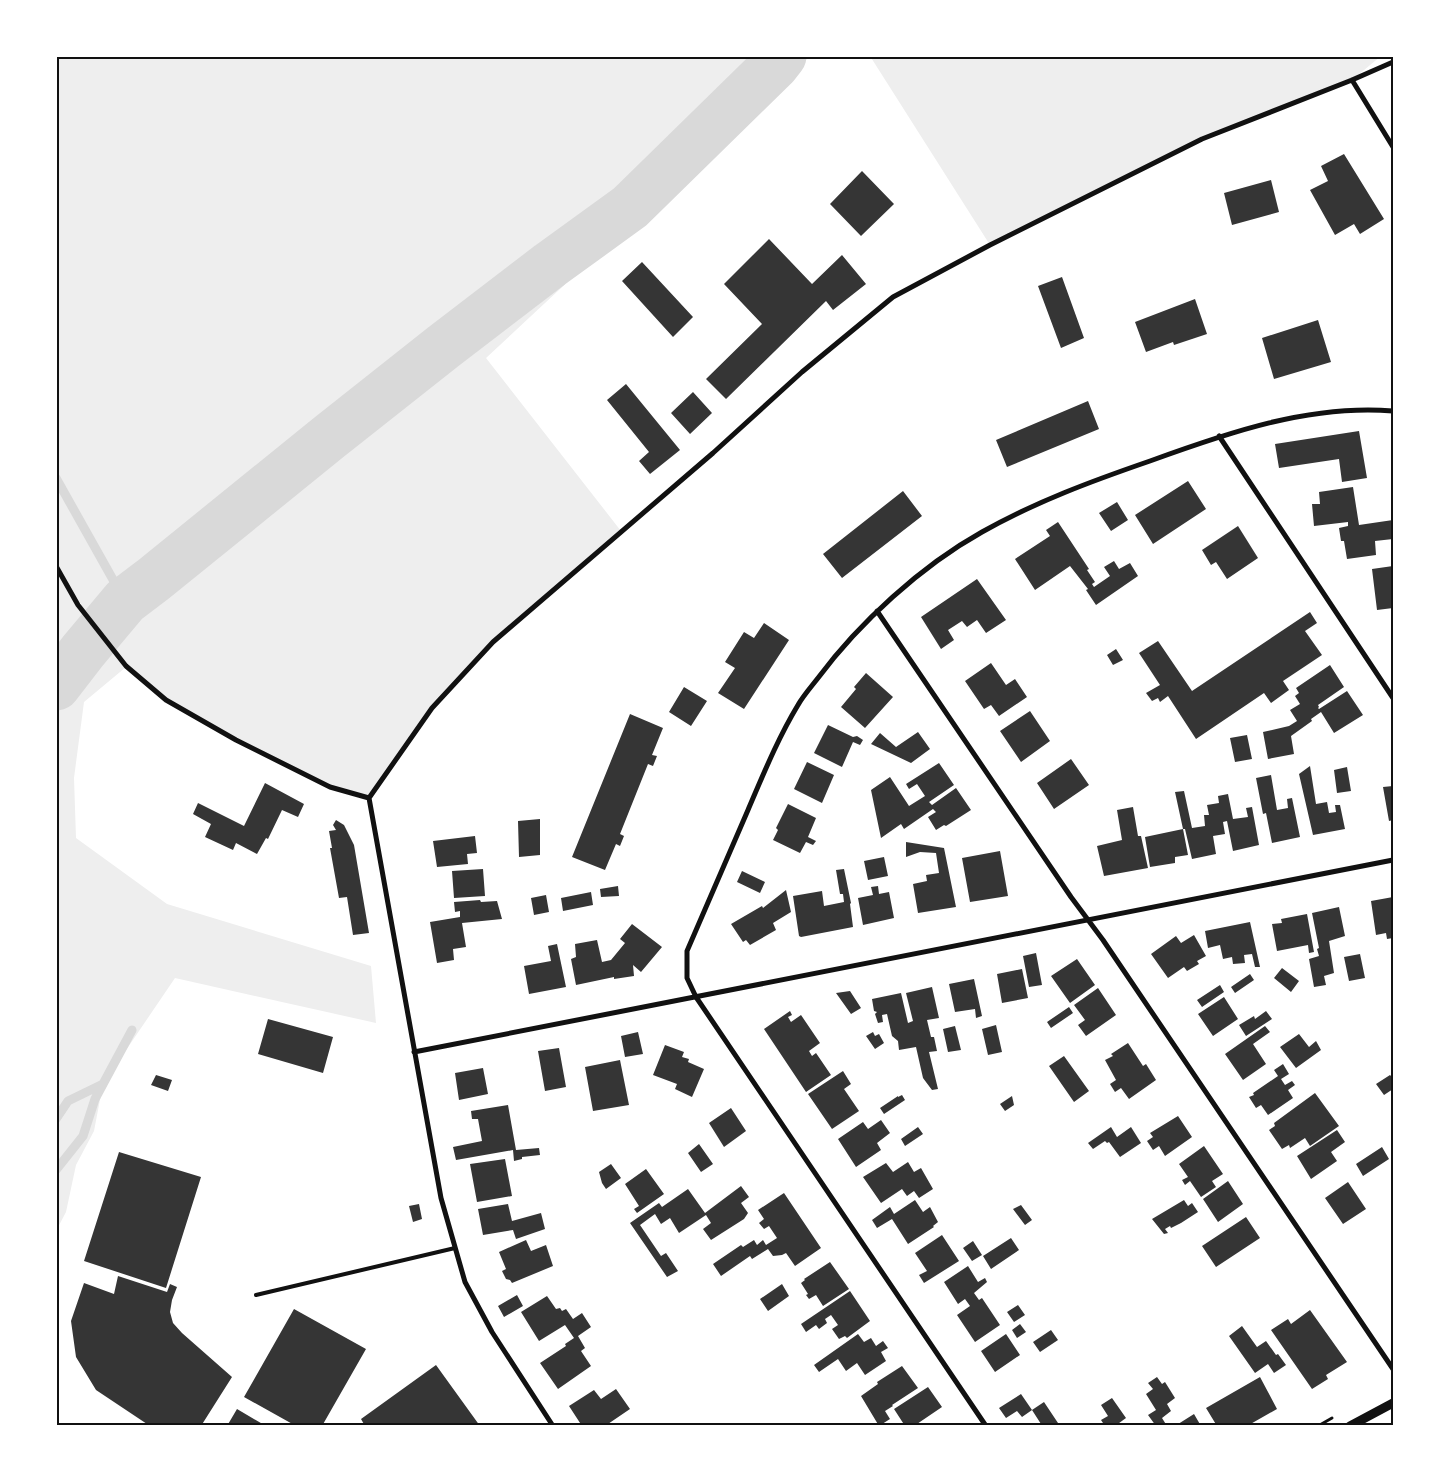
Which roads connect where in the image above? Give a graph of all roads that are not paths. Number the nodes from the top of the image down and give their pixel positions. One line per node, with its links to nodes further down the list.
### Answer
1 (1393, 62): 2 (street)
2 (1352, 80): 3 (street); 9 (street)
3 (1393, 146)
4 (1393, 411): 5 (street)
5 (1219, 436): 7 (street); 8 (street)
6 (56, 566): 9 (street)
7 (877, 611): 11 (street); 12 (street)
8 (1393, 698)
9 (369, 798): 13 (street)
10 (1393, 860): 11 (street)
11 (1089, 920): 12 (street); 16 (street)
12 (696, 997): 13 (street); 19 (street)
13 (414, 1052): 14 (street)
14 (455, 1248): 15 (lane); 18 (street)
15 (256, 1295)
16 (1393, 1369)
17 (1393, 1402): 20 (street)
18 (553, 1426)
19 (986, 1426)
20 (1350, 1426)

